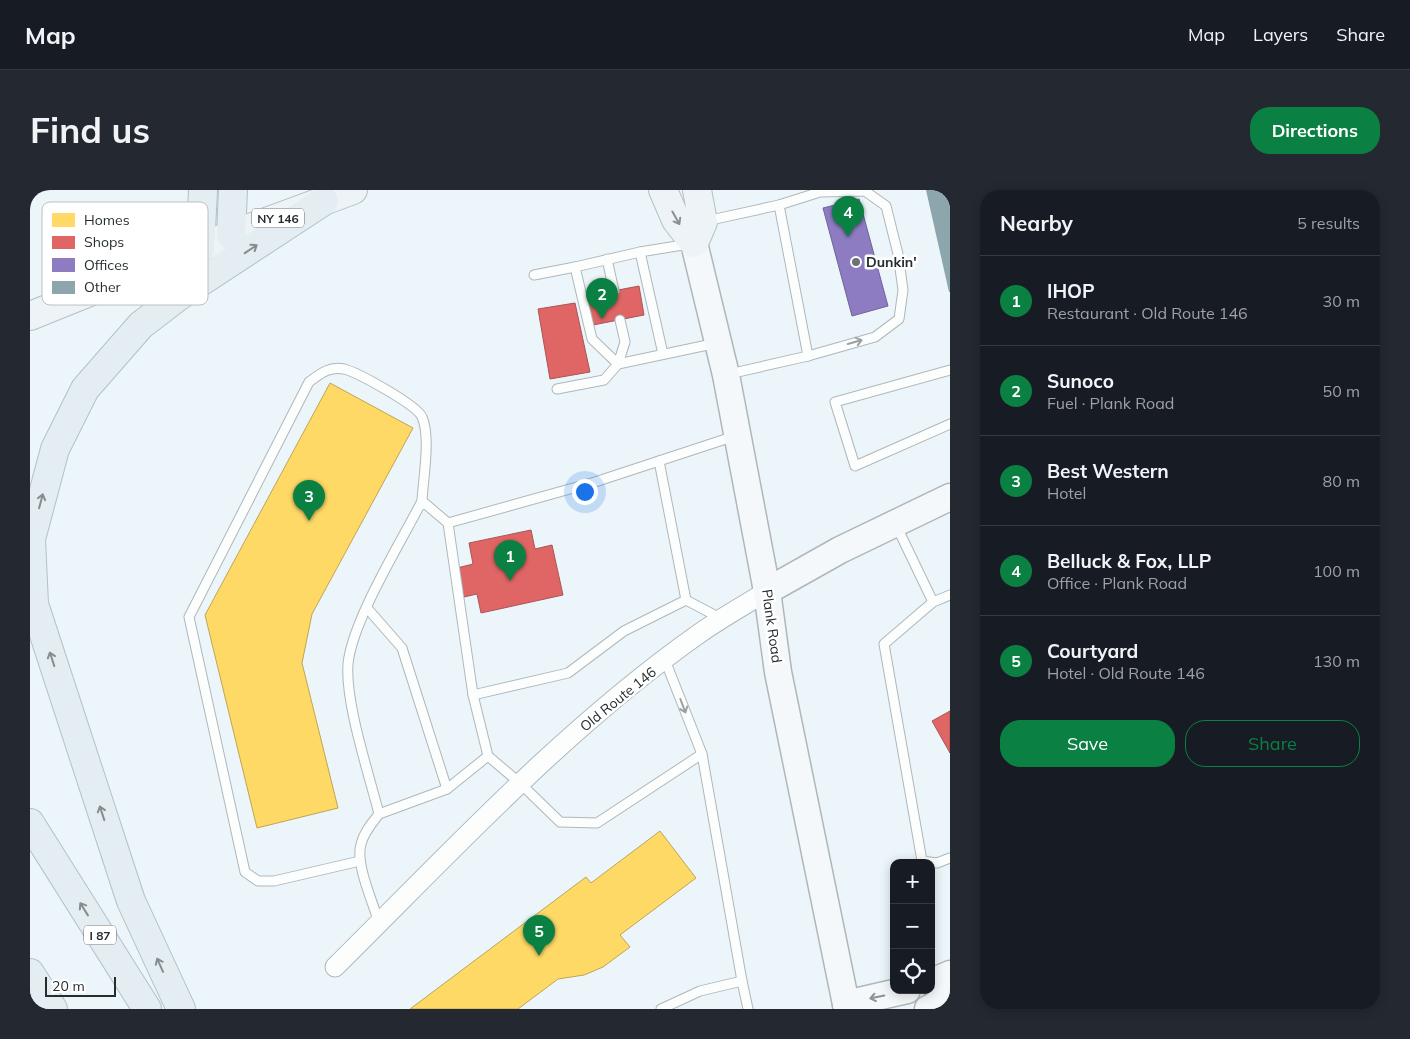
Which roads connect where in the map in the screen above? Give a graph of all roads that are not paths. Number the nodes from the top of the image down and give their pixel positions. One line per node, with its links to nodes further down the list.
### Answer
1 (233, 190): 8 (highway)
2 (353, 190): 5 (main road, NY 146)
3 (663, 190): 7 (main road, one-way to 7)
4 (697, 190): 7 (main road)
5 (324, 200): 8 (main road, NY 146); 14 (highway, one-way to 5)
6 (778, 204): 7 (lane); 22 (lane); 22 (lane, one-way to 6)
7 (699, 232): 10 (lane); 20 (street, Plank Road)
8 (231, 235): 9 (main road, NY 146)
9 (208, 245)
10 (640, 252): 11 (lane); 21 (lane)
11 (607, 259): 12 (lane); 15 (lane)
12 (574, 267): 13 (lane); 23 (lane)
13 (534, 275)
14 (208, 277)
15 (614, 291)
16 (58, 305): 18 (main road, NY 146)
17 (167, 305): 61 (highway, one-way to 17)
18 (30, 316)
19 (620, 320): 23 (lane)
20 (719, 342): 21 (lane); 25 (street, Plank Road)
21 (663, 354): 23 (lane)
22 (808, 356): 25 (lane)
23 (618, 364): 26 (lane)
24 (950, 370): 27 (lane)
25 (726, 375): 28 (street, Plank Road)
26 (557, 389)
27 (950, 424)
28 (738, 435): 29 (lane); 34 (street, Plank Road)
29 (659, 461): 33 (lane); 36 (lane)
30 (950, 497): 32 (street, Old Route 146)
31 (422, 501): 33 (lane); 38 (lane); 49 (lane)
32 (895, 523): 34 (street, Old Route 146); 37 (lane)
33 (448, 524): 41 (lane)
34 (767, 591): 39 (street, Old Route 146); 58 (street, Plank Road)
35 (950, 595): 37 (lane)
36 (686, 600): 39 (lane); 41 (lane)
37 (933, 602): 48 (lane)
38 (367, 608): 45 (lane); 46 (lane)
39 (722, 619): 40 (street, Old Route 146)
40 (665, 660): 42 (lane, one-way to 42); 44 (street, Old Route 146)
41 (473, 695): 43 (lane)
42 (702, 754): 44 (lane); 55 (lane)
43 (488, 756): 44 (lane); 45 (lane)
44 (521, 784): 50 (street, Old Route 146)
45 (447, 789): 46 (lane)
46 (379, 814): 49 (lane)
47 (30, 824): 60 (highway, I 87, one-way to 47)
48 (950, 858)
49 (360, 861): 50 (lane)
50 (379, 923): 51 (street, Old Route 146)
51 (335, 966)
52 (30, 973): 59 (highway)
53 (950, 974): 54 (street)
54 (935, 980)
55 (742, 981): 62 (lane); 63 (lane)
56 (892, 994): 58 (street, one-way to 58)
57 (950, 998): 64 (street)
58 (844, 1007)
59 (53, 1009)
60 (147, 1009)
61 (181, 1009)
62 (661, 1009)
63 (748, 1009)
64 (928, 1009)

